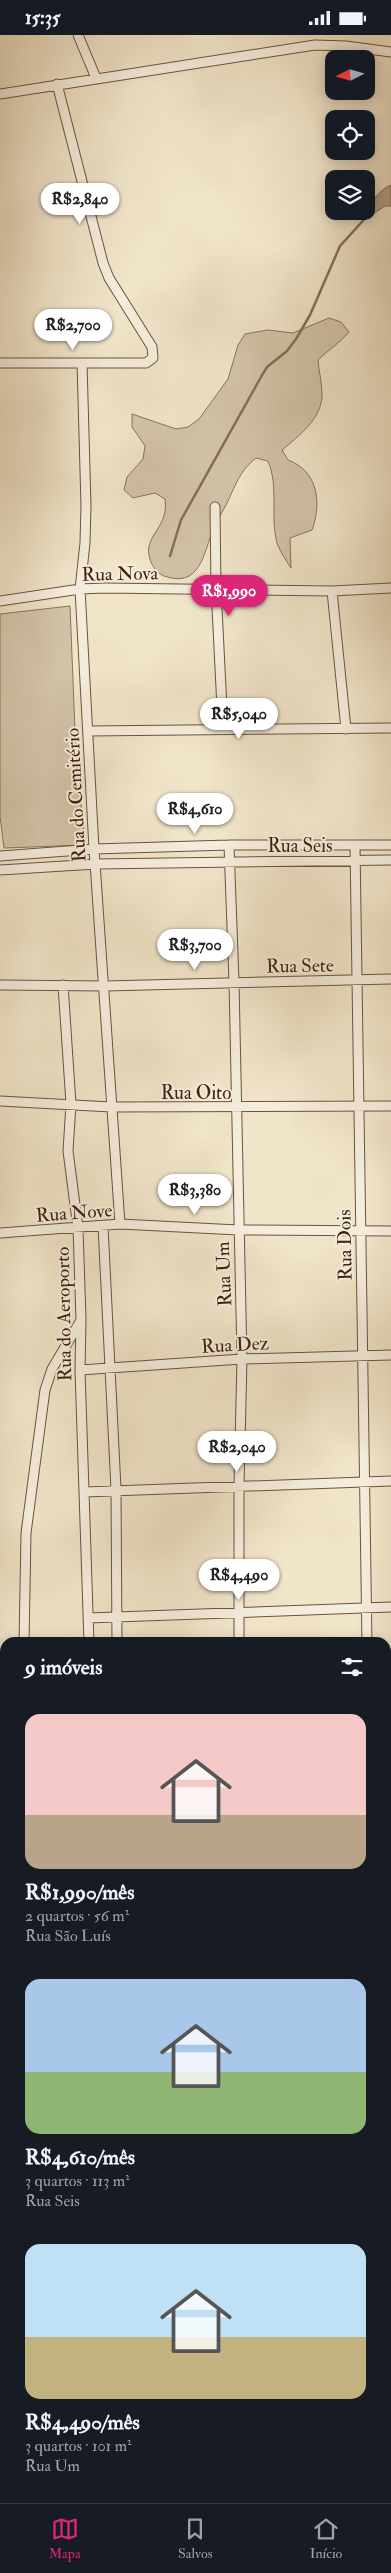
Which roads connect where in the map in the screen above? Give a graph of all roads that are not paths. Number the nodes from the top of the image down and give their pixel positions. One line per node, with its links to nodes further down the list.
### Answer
1 (78, 35): 3 (street)
2 (391, 52): 3 (street)
3 (96, 78): 4 (street)
4 (57, 84): 5 (street); 7 (street)
5 (0, 94)
6 (0, 363): 7 (street)
7 (82, 363): 11 (street, Rua do Cemitério)
8 (215, 507): 9 (street)
9 (216, 588): 11 (street, Rua Nova); 12 (street, Rua Nova); 15 (street)
10 (391, 588): 12 (street, Rua Nova)
11 (80, 589): 13 (street, Rua Nova); 17 (street, Rua do Cemitério)
12 (332, 591): 16 (street)
13 (0, 601)
14 (391, 728): 16 (street)
15 (223, 729): 16 (street); 17 (street)
16 (346, 729)
17 (88, 731): 21 (street, Rua do Cemitério)
18 (229, 845): 20 (street); 21 (street); 24 (street, Rua Um)
19 (391, 845): 20 (street)
20 (355, 846): 25 (street, Rua Dois)
21 (94, 849): 22 (street); 26 (street, Rua do Cemitério)
22 (0, 856)
23 (391, 859): 25 (street, Rua Seis)
24 (230, 861): 25 (street, Rua Seis); 26 (street, Rua Seis); 30 (street, Rua Um)
25 (354, 861): 29 (street, Rua Dois)
26 (96, 864): 27 (street, Rua Seis); 33 (street, Rua do Cemitério)
27 (0, 870)
28 (391, 979): 29 (street, Rua Sete)
29 (356, 980): 30 (street, Rua Sete); 38 (street, Rua Dois)
30 (234, 982): 33 (street, Rua Sete); 39 (street, Rua Um)
31 (0, 985): 32 (street, Rua Sete)
32 (63, 985): 33 (street, Rua Sete); 35 (street, Rua do Aeroporto)
33 (105, 986): 37 (street, Rua do Cemitério)
34 (0, 1101): 35 (street, Rua Oito)
35 (71, 1104): 37 (street, Rua Oito); 42 (street, Rua do Aeroporto)
36 (391, 1106): 38 (street, Rua Oito)
37 (111, 1107): 39 (street, Rua Oito); 40 (street, Rua do Cemitério)
38 (359, 1108): 39 (street, Rua Oito); 45 (street, Rua Dois)
39 (236, 1109): 43 (street, Rua Um)
40 (120, 1224): 41 (street, Rua Nove); 43 (street, Rua Nove)
41 (103, 1226): 42 (street, Rua Nove); 51 (street)
42 (78, 1228): 46 (street, Rua Nove); 47 (street, Rua do Aeroporto)
43 (238, 1229): 45 (street, Rua Nove); 50 (street, Rua Um)
44 (391, 1231): 45 (street, Rua Nove)
45 (359, 1232): 48 (street, Rua Dois)
46 (0, 1233)
47 (81, 1319): 52 (street, Rua do Aeroporto); 63 (street)
48 (362, 1355): 49 (street, Rua Dez); 50 (street, Rua Dez); 53 (street, Rua Dois)
49 (391, 1355)
50 (242, 1359): 51 (street, Rua Dez); 55 (street, Rua Um)
51 (110, 1368): 52 (street, Rua Dez); 56 (street)
52 (80, 1370): 57 (street, Rua do Aeroporto)
53 (364, 1481): 54 (street); 55 (street); 59 (street, Rua Dois)
54 (391, 1481)
55 (239, 1485): 56 (street); 60 (street, Rua Um)
56 (116, 1489): 57 (street); 61 (street)
57 (84, 1492): 62 (street, Rua do Aeroporto)
58 (391, 1607): 59 (street)
59 (367, 1608): 60 (street); 67 (street, Rua Dois)
60 (239, 1613): 61 (street); 66 (street, Rua Um)
61 (116, 1617): 62 (street); 65 (street)
62 (88, 1618): 64 (street, Rua do Aeroporto)
63 (24, 1637)
64 (89, 1637)
65 (117, 1637)
66 (239, 1637)
67 (367, 1637)

